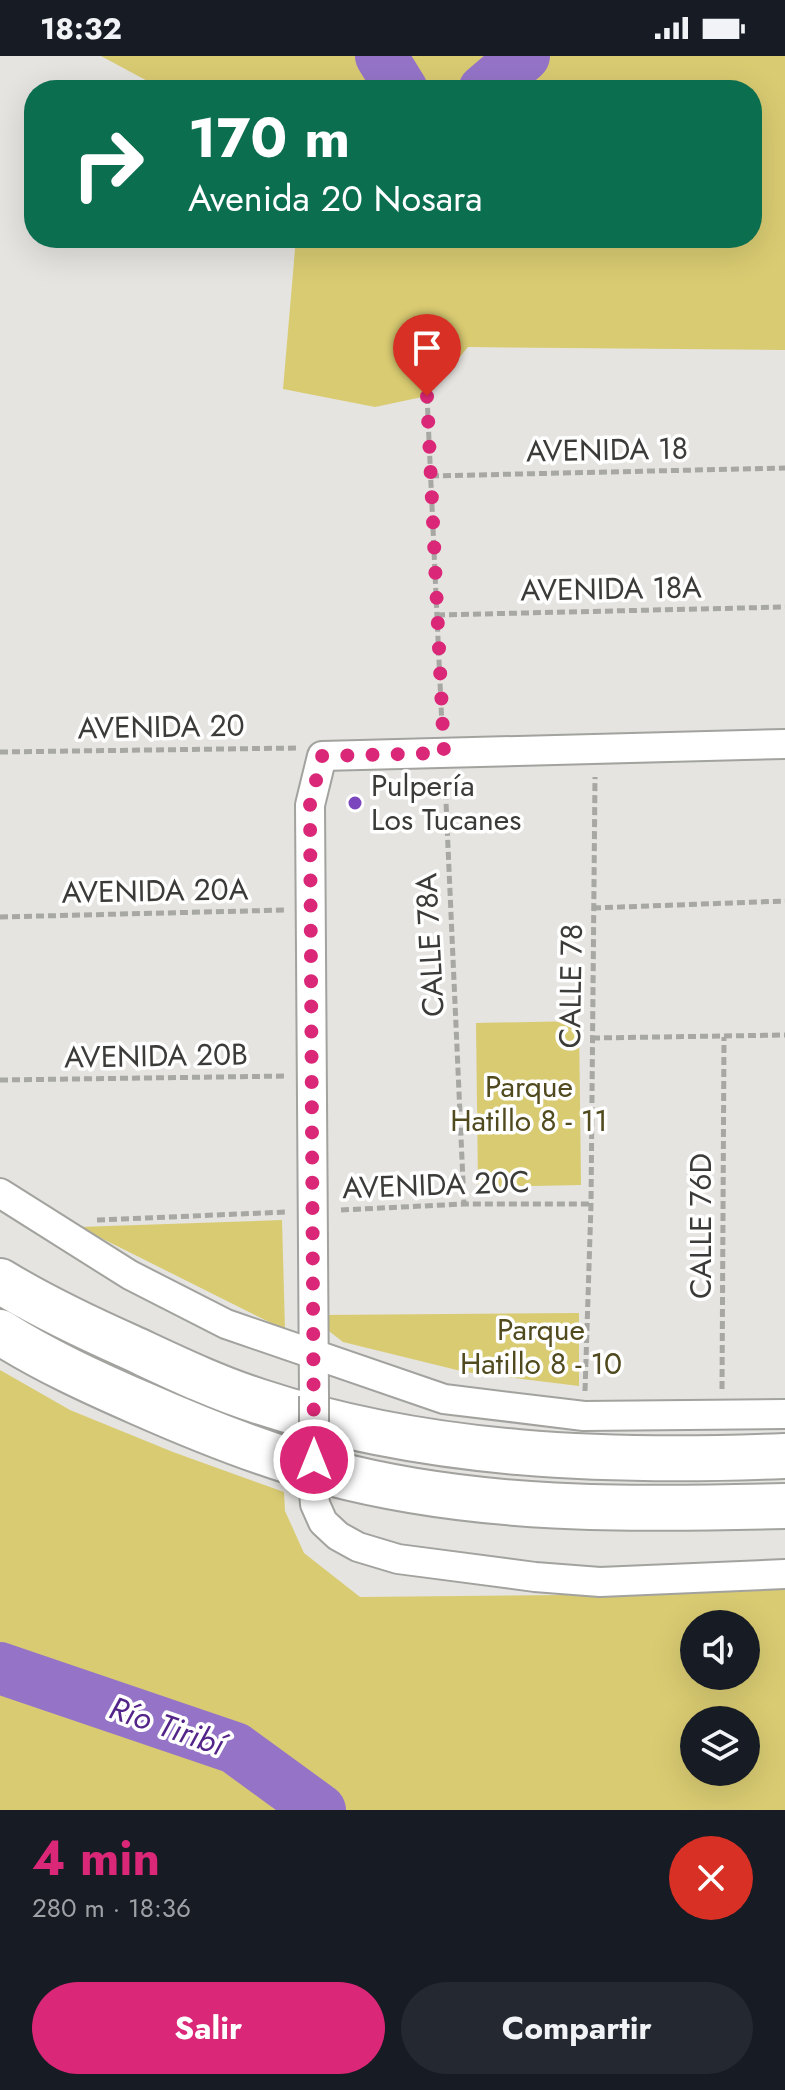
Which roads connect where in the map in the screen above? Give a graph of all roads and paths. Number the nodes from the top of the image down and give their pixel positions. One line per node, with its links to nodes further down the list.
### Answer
1 (427, 396): 3 (path, CALLE 78A)
2 (785, 468): 3 (path, AVENIDA 18)
3 (431, 476): 5 (path, CALLE 78A)
4 (785, 607): 5 (path, AVENIDA 18A)
5 (437, 615): 9 (path, CALLE 78A)
6 (785, 744): 7 (street)
7 (595, 749): 9 (street); 12 (path, CALLE 78)
8 (0, 752): 10 (path, AVENIDA 20)
9 (444, 753): 10 (street); 21 (path, CALLE 78A)
10 (322, 756): 13 (street)
11 (785, 901): 12 (path)
12 (593, 908): 17 (path, CALLE 78)
13 (311, 910): 14 (path, AVENIDA 20A); 18 (street)
14 (0, 917)
15 (785, 1035): 16 (path)
16 (724, 1037): 17 (path); 28 (path, CALLE 76D)
17 (592, 1038): 22 (path, CALLE 78)
18 (313, 1075): 19 (path, AVENIDA 20B); 23 (street)
19 (0, 1080)
20 (0, 1193): 24 (street)
21 (464, 1204): 22 (path, AVENIDA 20C); 23 (path, AVENIDA 20C)
22 (591, 1204): 30 (path, CALLE 78)
23 (314, 1211): 24 (path, AVENIDA 20C); 27 (street)
24 (44, 1222): 27 (street)
25 (0, 1281): 31 (highway)
26 (0, 1332): 32 (highway)
27 (314, 1356): 30 (street); 33 (street, bridge)
28 (722, 1414): 29 (street); 30 (street)
29 (785, 1414)
30 (584, 1416)
31 (785, 1456)
32 (785, 1506)
33 (785, 1574)

